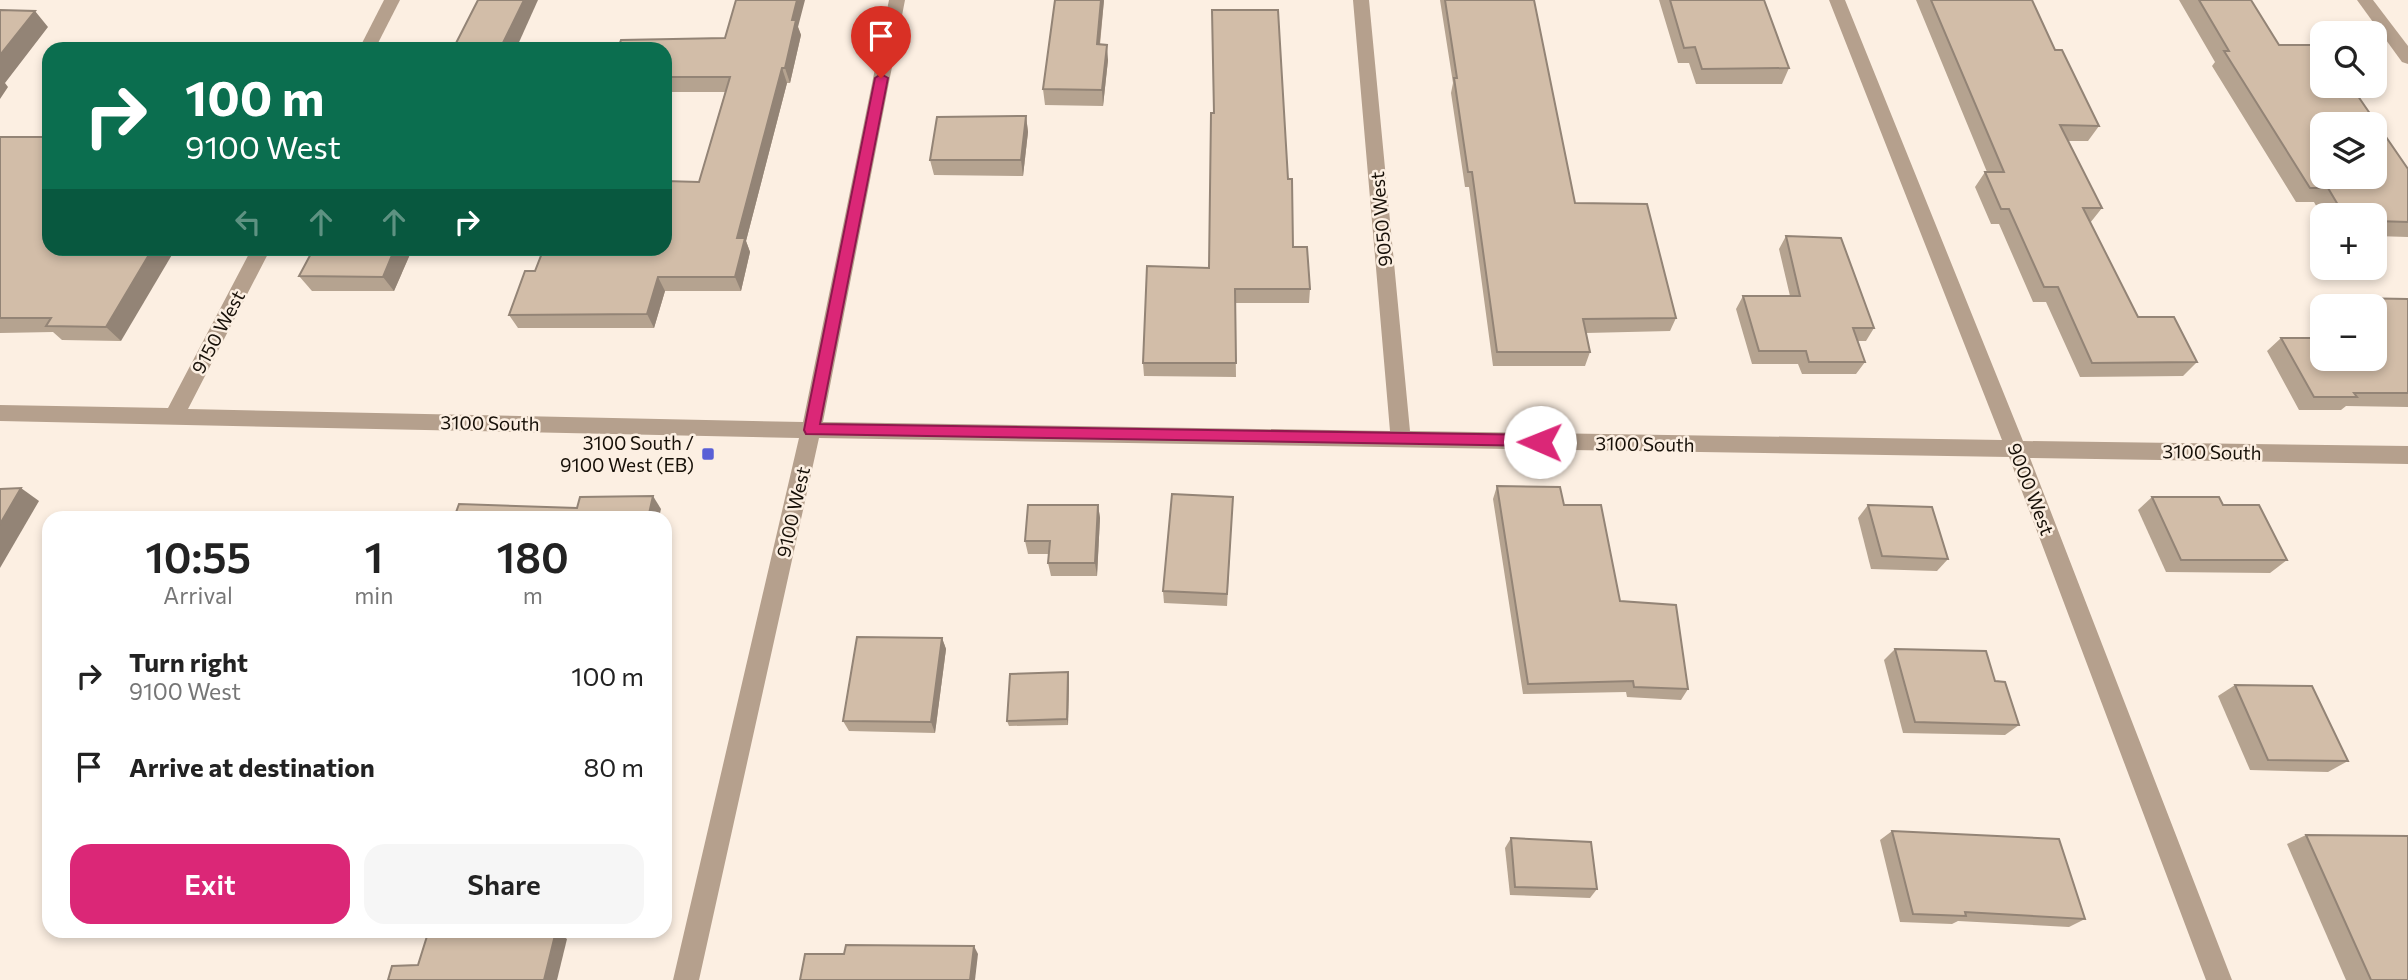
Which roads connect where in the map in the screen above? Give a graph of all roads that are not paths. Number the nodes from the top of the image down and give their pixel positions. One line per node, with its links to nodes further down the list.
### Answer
1 (392, 0): 6 (street)
2 (897, 0): 11 (street, 9100 West)
3 (1361, 0): 12 (street, 9050 West)
4 (1837, 0): 13 (street, 9000 West)
5 (2365, 0): 7 (street)
6 (370, 42)
7 (2408, 58)
8 (258, 256): 10 (street, 9150 West)
9 (0, 413): 10 (street, 3100 South)
10 (174, 416): 11 (street, 3100 South)
11 (811, 430): 12 (street, 3100 South); 15 (street, 9100 West)
12 (1401, 439): 13 (street, 3100 South)
13 (2016, 450): 14 (street, 3100 South); 16 (street, 9000 West)
14 (2408, 455)
15 (686, 980)
16 (2219, 980)

